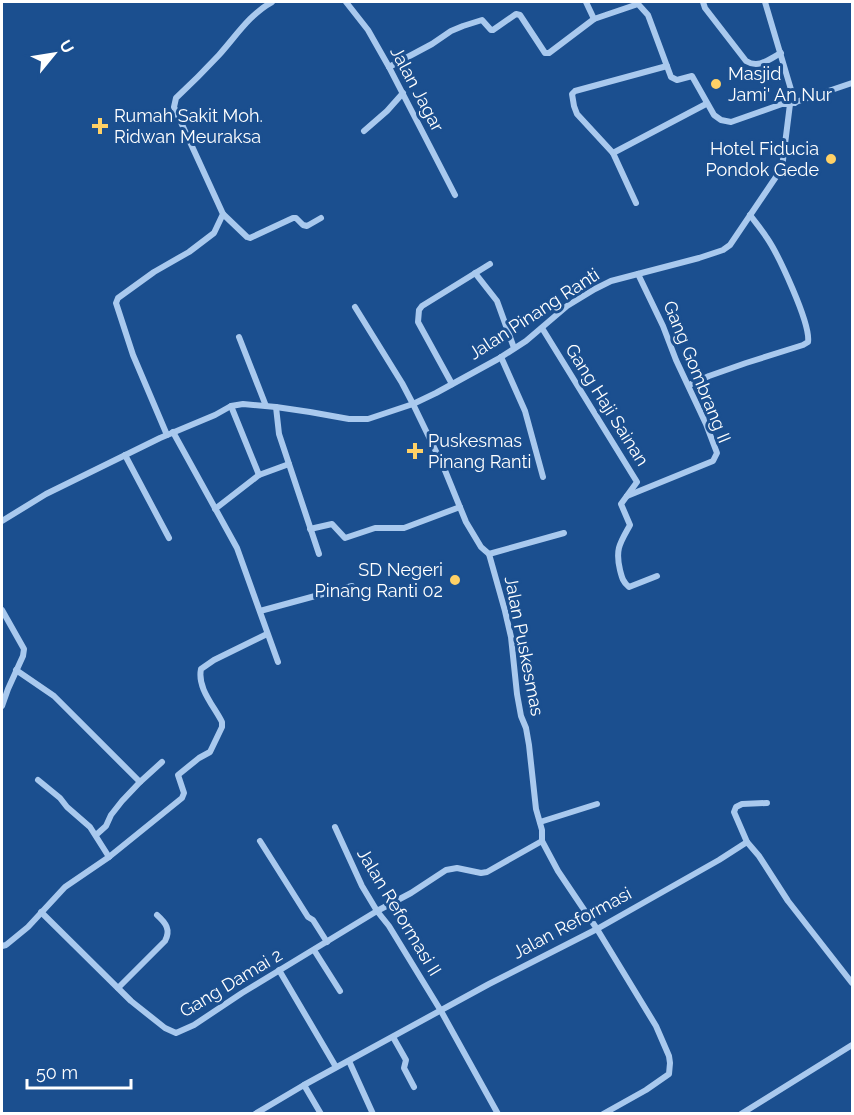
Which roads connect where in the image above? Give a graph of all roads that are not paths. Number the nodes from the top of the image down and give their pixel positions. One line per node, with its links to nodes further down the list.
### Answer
1 (273, 2): 18 (street)
2 (346, 2): 9 (street, Jalan Jagar)
3 (586, 2): 6 (street)
4 (703, 2): 7 (street)
5 (765, 2): 7 (street)
6 (594, 19): 8 (street); 9 (street)
7 (781, 53): 13 (street)
8 (667, 66): 12 (street); 15 (street)
9 (389, 67): 11 (street, Jalan Jagar)
10 (852, 83): 13 (street)
11 (403, 93): 14 (street); 16 (street, Jalan Jagar)
12 (706, 104): 13 (street); 15 (street)
13 (792, 104): 19 (street, Jalan Pinang Ranti)
14 (364, 131)
15 (613, 153): 17 (street)
16 (455, 195)
17 (636, 203)
18 (222, 214): 20 (street); 35 (street)
19 (750, 215): 23 (street, Jalan Pinang Ranti); 30 (street)
20 (321, 218)
21 (490, 264): 22 (street)
22 (475, 273): 27 (street); 29 (street)
23 (638, 274): 25 (street, Jalan Pinang Ranti); 30 (street, Gang Gombrang II)
24 (356, 307): 31 (street, Jalan Puskesmas)
25 (542, 327): 27 (street, Jalan Pinang Ranti); 40 (street, Gang Haji Sainan)
26 (239, 337): 33 (street)
27 (514, 348): 28 (street, Jalan Pinang Ranti)
28 (501, 357): 29 (street, Jalan Pinang Ranti); 39 (street)
29 (452, 384): 31 (street, Jalan Pinang Ranti)
30 (689, 385): 40 (street, Gang Gombrang II)
31 (413, 404): 34 (street, Jalan Pinang Ranti); 41 (street, Jalan Puskesmas)
32 (231, 406): 33 (street, Jalan Pinang Ranti); 35 (street, Jalan Pinang Ranti); 38 (street)
33 (266, 406): 34 (street, Jalan Pinang Ranti)
34 (276, 407): 37 (street)
35 (170, 434): 36 (street, Jalan Pinang Ranti); 42 (street)
36 (125, 456): 43 (street, Jalan Pinang Ranti); 46 (street)
37 (289, 464): 38 (street); 44 (street)
38 (259, 475): 42 (street)
39 (543, 477)
40 (625, 496): 49 (street)
41 (460, 507): 44 (street); 48 (street, Jalan Puskesmas)
42 (215, 509): 52 (street)
43 (2, 521)
44 (310, 529): 47 (street)
45 (564, 533): 48 (street)
46 (169, 538)
47 (319, 554)
48 (489, 554): 62 (street, Jalan Puskesmas)
49 (657, 576)
50 (352, 586): 52 (street)
51 (2, 610): 55 (street)
52 (260, 611): 53 (street)
53 (267, 633): 54 (street); 68 (street)
54 (278, 662)
55 (16, 669): 56 (street); 59 (street)
56 (2, 706)
57 (162, 762): 59 (street)
58 (38, 780): 64 (street)
59 (140, 782): 64 (street)
60 (767, 803): 67 (street)
61 (597, 804): 62 (street)
62 (540, 822): 66 (street, Jalan Puskesmas)
63 (335, 827): 69 (street, Jalan Reformasi II)
64 (96, 835): 68 (street)
65 (260, 840): 73 (street)
66 (542, 841): 69 (street, Gang Damai 2); 72 (street)
67 (747, 842): 72 (street, Jalan Reformasi); 77 (street)
68 (109, 857): 70 (street)
69 (377, 911): 73 (street, Gang Damai 2); 80 (street, Jalan Reformasi II)
70 (41, 912): 74 (street); 78 (street, Gang Damai 2)
71 (157, 915): 78 (street)
72 (597, 929): 80 (street, Jalan Reformasi); 91 (street)
73 (327, 942): 75 (street, Gang Damai 2)
74 (2, 946)
75 (314, 950): 76 (street, Gang Damai 2); 79 (street)
76 (279, 970): 78 (street, Gang Damai 2); 84 (street)
77 (852, 983)
78 (118, 988)
79 (340, 990)
80 (441, 1011): 81 (street, Jalan Reformasi); 90 (street, Jalan Reformasi II)
81 (393, 1037): 83 (street, Jalan Reformasi); 86 (street)
82 (852, 1045): 92 (street)
83 (349, 1061): 84 (street, Jalan Reformasi); 89 (street)
84 (336, 1067): 85 (street, Jalan Reformasi)
85 (304, 1085): 87 (street, Jalan Reformasi); 88 (street)
86 (414, 1087)
87 (255, 1113)
88 (321, 1113)
89 (373, 1113)
90 (498, 1113)
91 (603, 1113)
92 (741, 1113)

